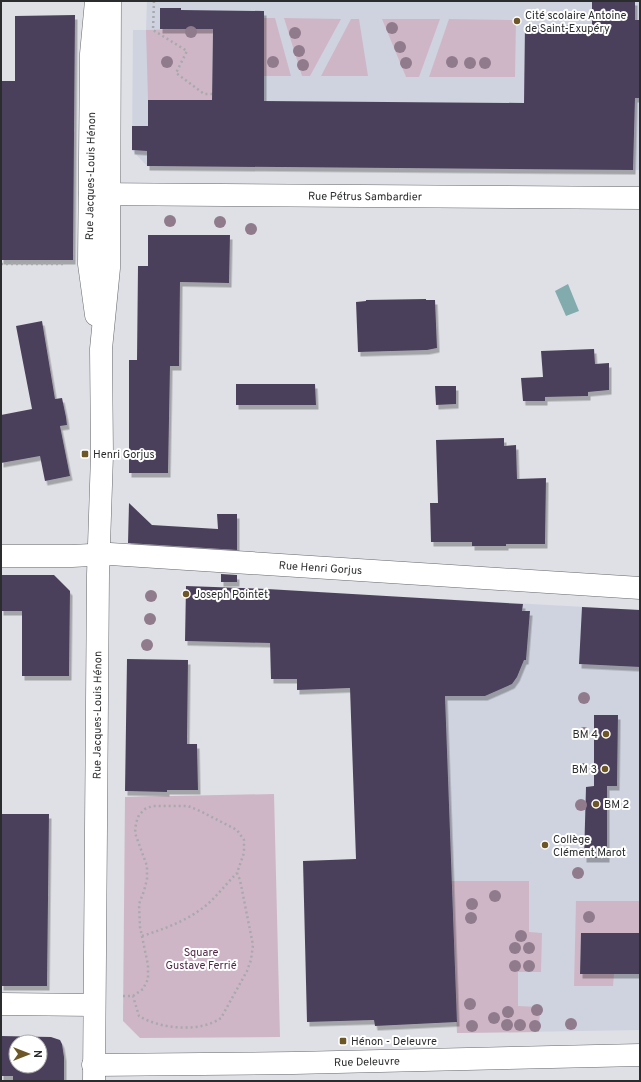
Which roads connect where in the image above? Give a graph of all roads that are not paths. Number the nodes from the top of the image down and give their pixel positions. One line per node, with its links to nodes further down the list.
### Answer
1 (96, 1): 3 (street, Rue Jacques-Louis Hénon)
2 (110, 1): 3 (street, Rue Jacques-Louis Hénon)
3 (100, 194): 4 (street, Rue Pétrus Sambardier); 5 (street, Rue Jacques-Louis Hénon)
4 (640, 198)
5 (98, 555): 6 (street, Rue Henri Gorjus); 7 (street, Rue Henri Gorjus); 9 (street, Rue Jacques-Louis Hénon)
6 (1, 556)
7 (640, 588)
8 (1, 1004): 9 (street)
9 (94, 1006): 11 (street, Rue Jacques-Louis Hénon)
10 (640, 1055): 11 (street, Rue Deleuvre)
11 (94, 1073)

